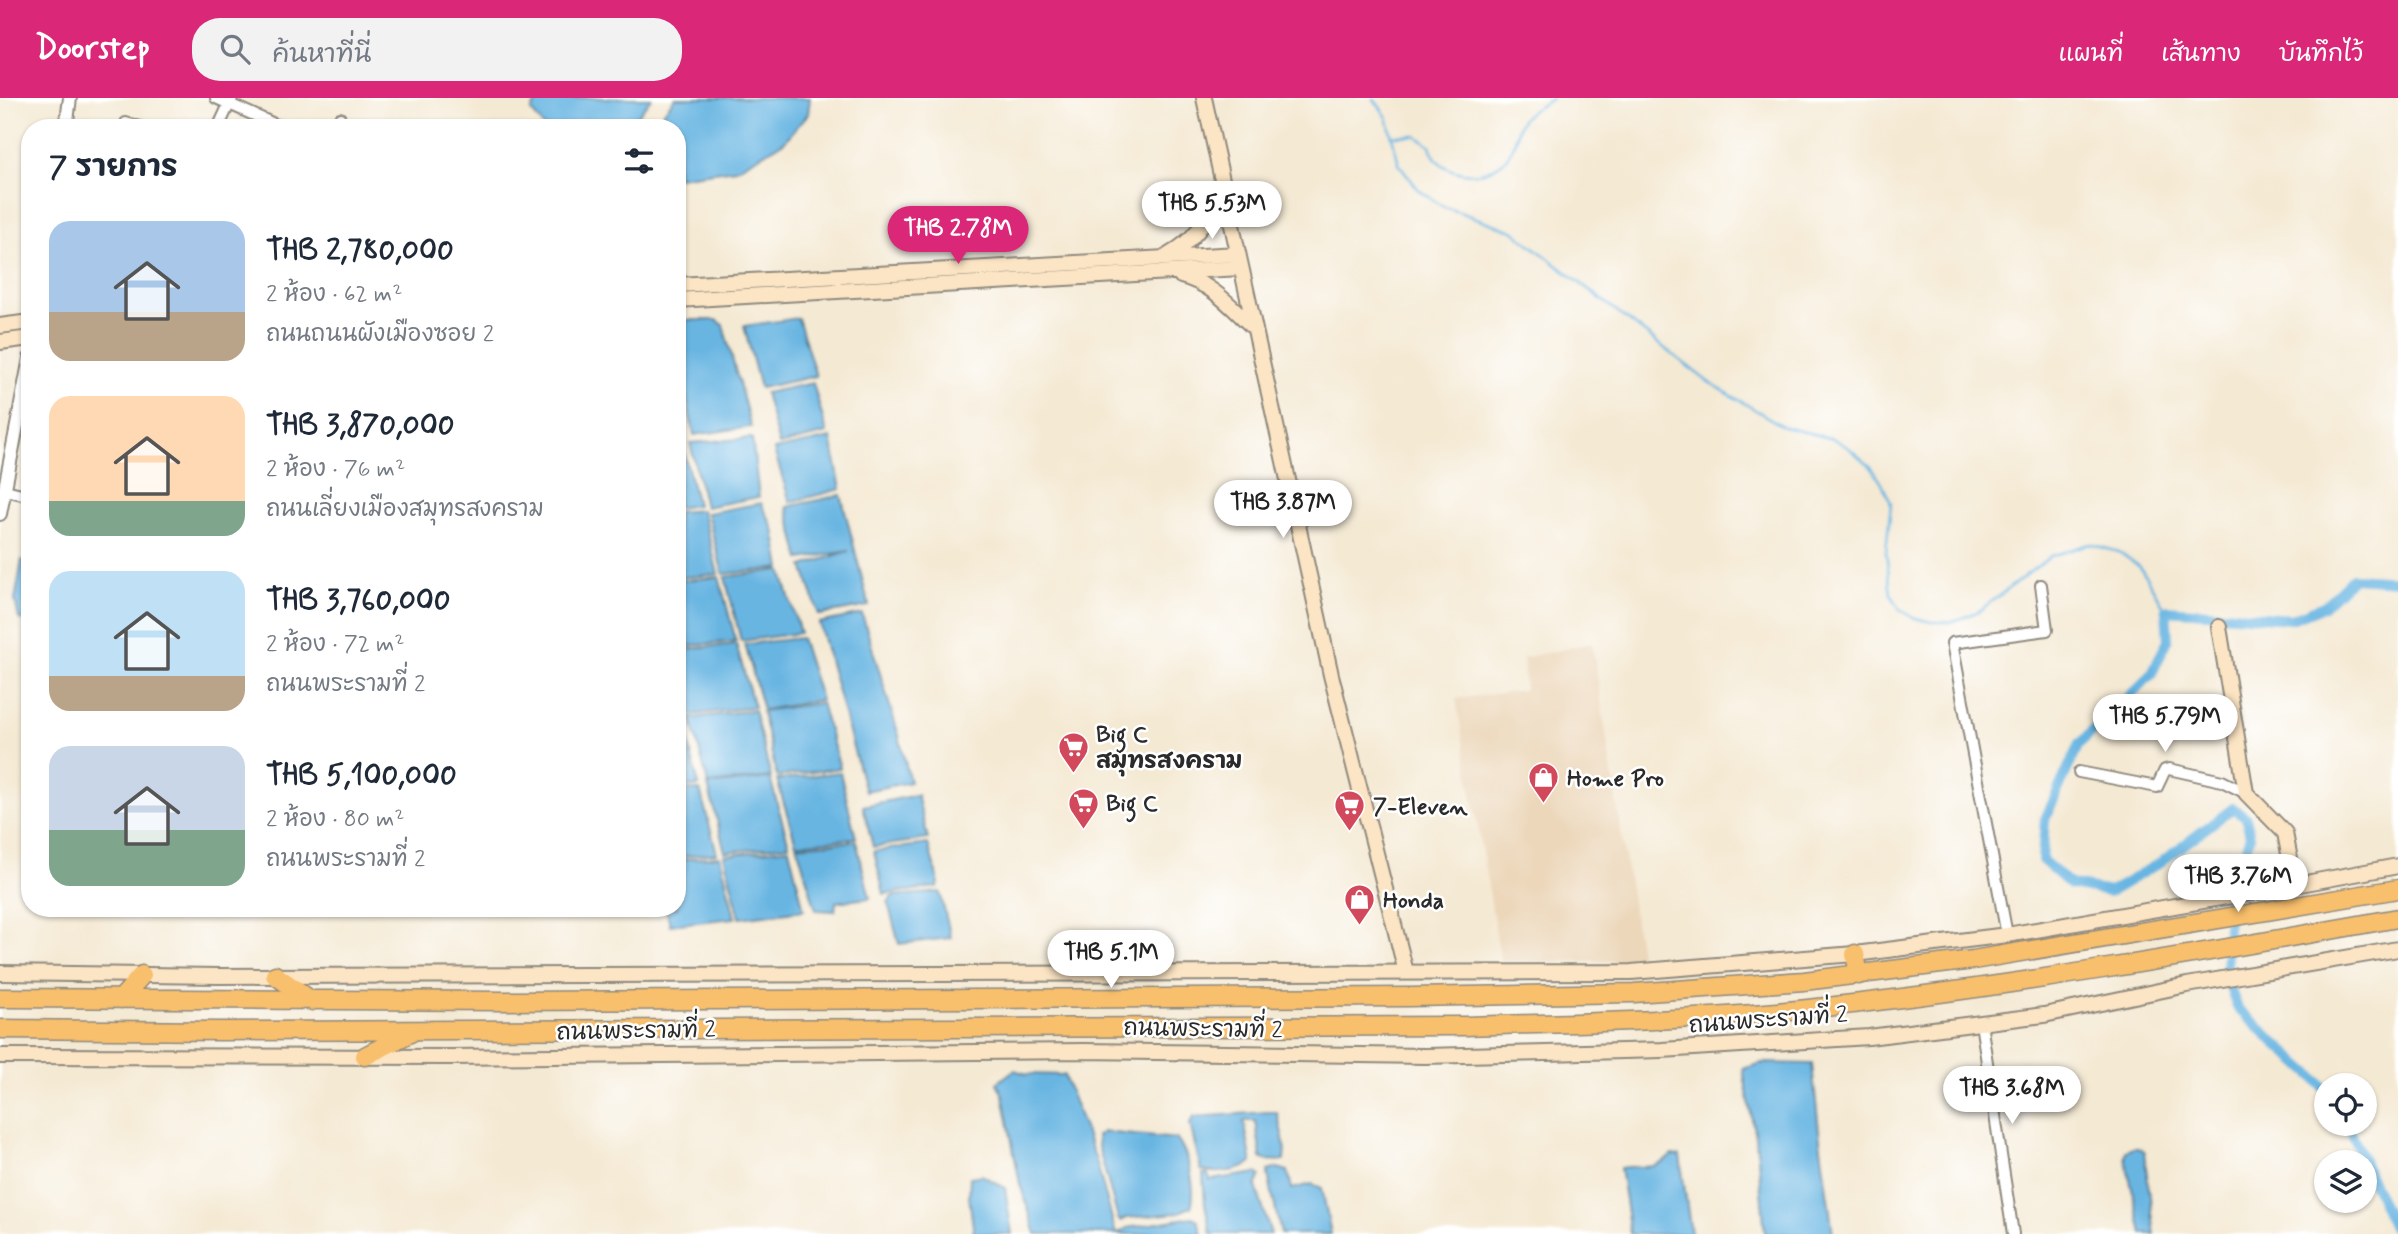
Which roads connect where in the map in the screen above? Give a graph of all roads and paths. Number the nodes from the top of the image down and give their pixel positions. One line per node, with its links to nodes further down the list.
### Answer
1 (70, 98): 5 (street)
2 (216, 98): 4 (street)
3 (1204, 98): 8 (main road)
4 (231, 101): 6 (street); 7 (street)
5 (67, 119)
6 (222, 119)
7 (265, 119)
8 (1223, 187): 9 (main road); 10 (main road)
9 (1162, 258): 10 (main road); 11 (main road)
10 (1240, 261): 12 (main road); 17 (main road)
11 (1131, 267): 12 (main road); 13 (main road); 14 (main road)
12 (1168, 272): 17 (main road)
13 (686, 285)
14 (686, 299)
15 (21, 323): 16 (main road)
16 (0, 326)
17 (1255, 329): 35 (main road)
18 (21, 339): 19 (main road)
19 (0, 342)
20 (21, 406): 21 (street)
21 (5, 490): 22 (street); 23 (street)
22 (21, 494)
23 (0, 514)
24 (2041, 586): 32 (street)
25 (2219, 626): 27 (main road)
26 (2079, 772): 27 (street)
27 (2246, 793): 29 (main road)
28 (2398, 866): 29 (main road)
29 (2295, 885): 32 (main road)
30 (2398, 889): 39 (highway, ถนนพระรามที่ 2)
31 (2398, 918): 45 (highway, ถนนพระรามที่ 2)
32 (2007, 935): 34 (main road)
33 (2398, 949): 43 (main road, ถนนพระรามที่ 2)
34 (1856, 954): 35 (main road); 39 (highway)
35 (1406, 972): 38 (main road)
36 (0, 974): 37 (main road)
37 (142, 975): 38 (main road); 41 (highway)
38 (275, 975): 42 (highway)
39 (1859, 975): 42 (highway, ถนนพระรามที่ 2)
40 (0, 998): 41 (highway, ถนนพระรามที่ 2)
41 (121, 999): 42 (highway, ถนนพระรามที่ 2)
42 (312, 1001)
43 (1981, 1023): 47 (main road, ถนนพระรามที่ 2); 48 (street)
44 (0, 1029): 45 (highway, ถนนพระรามที่ 2)
45 (415, 1030): 47 (highway)
46 (0, 1056): 47 (main road, ถนนพระรามที่ 2)
47 (365, 1056)
48 (2012, 1234)

